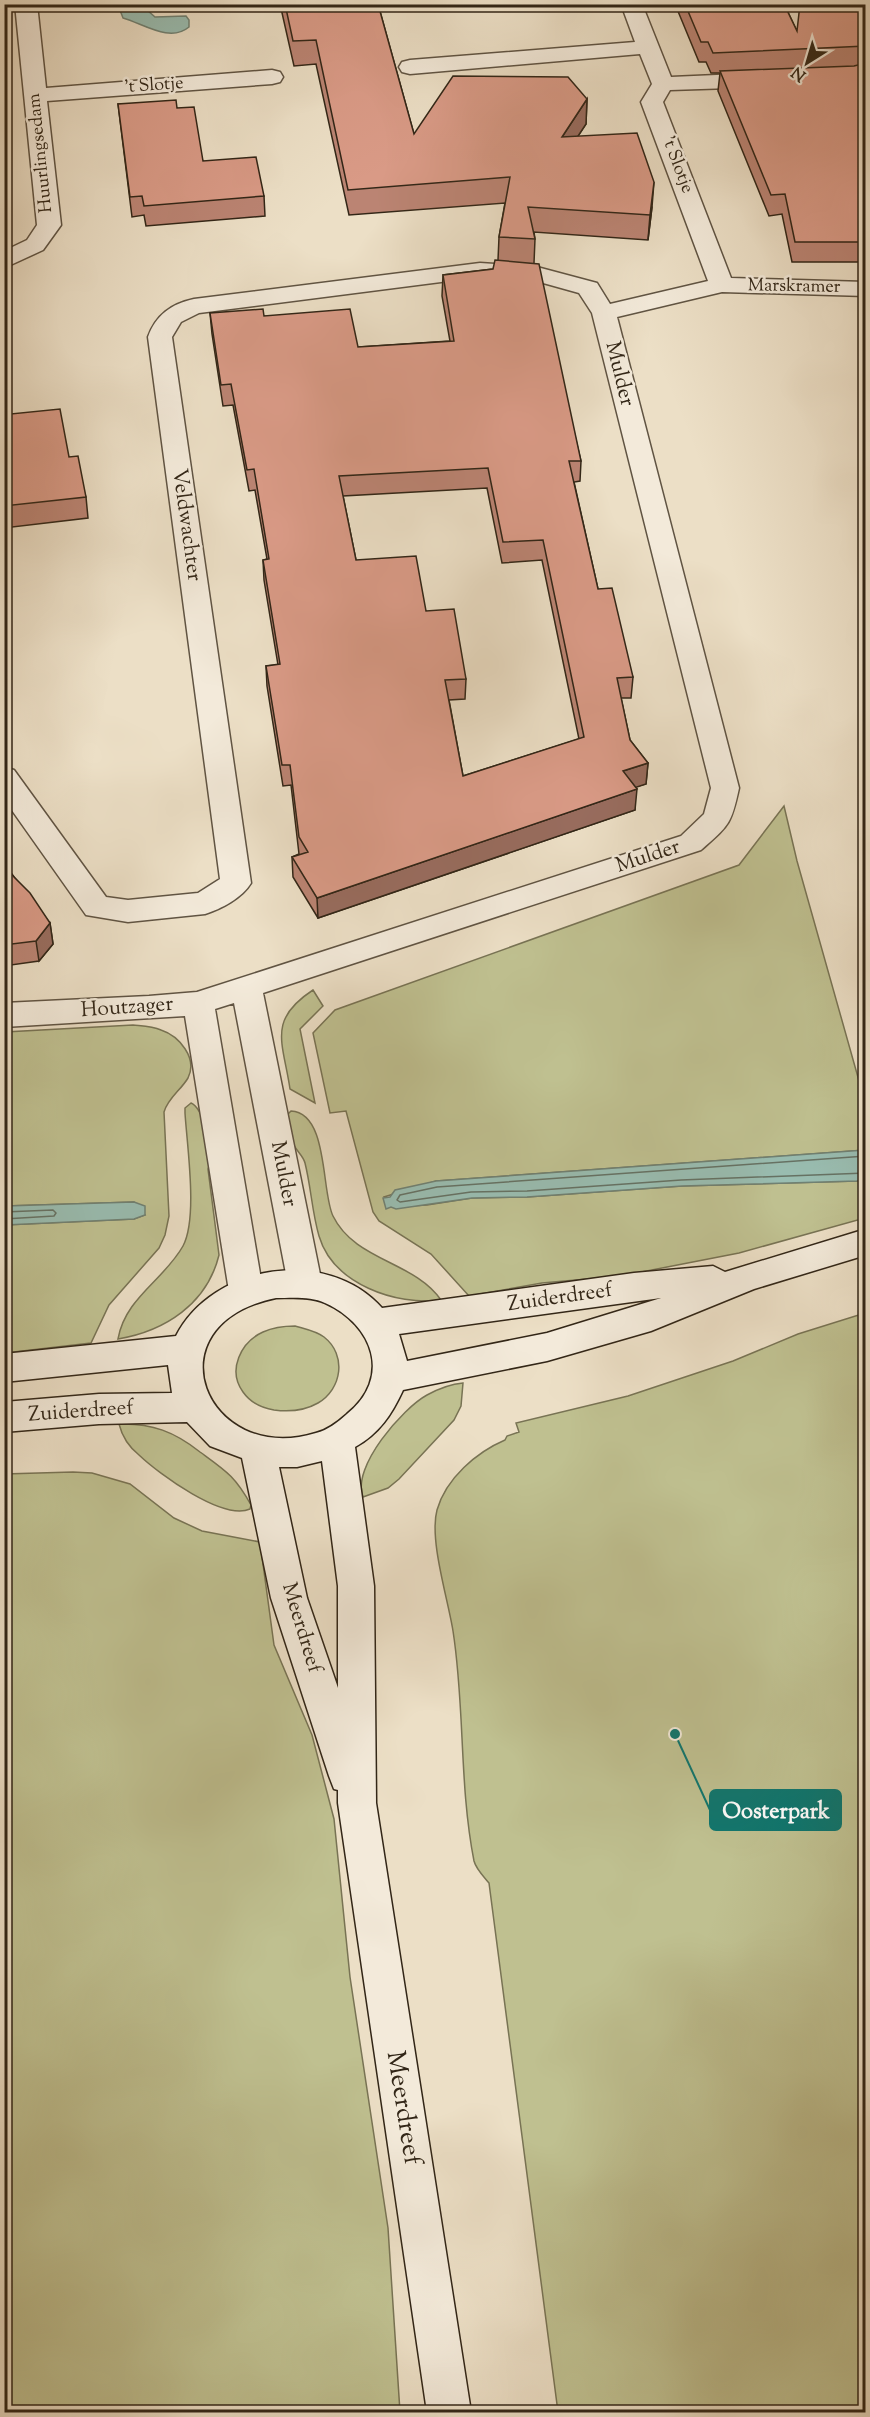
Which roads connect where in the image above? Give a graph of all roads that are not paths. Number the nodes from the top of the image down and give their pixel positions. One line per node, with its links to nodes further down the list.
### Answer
1 (631, 4): 4 (street)
2 (27, 13): 3 (street, Huurlingsedam); 9 (street, Huurlingsedam)
3 (4, 24)
4 (648, 47): 5 (street); 8 (street)
5 (410, 67)
6 (272, 77): 9 (street, 't Slotje)
7 (781, 80): 8 (street)
8 (663, 84): 11 (street, 't Slotje)
9 (35, 95): 10 (street, Huurlingsedam)
10 (4, 261)
11 (722, 285): 12 (street, Marskramer); 13 (street, Mulder)
12 (866, 289)
13 (604, 313): 14 (street, Veldwachter); 15 (street, Mulder)
14 (4, 777)
15 (247, 988): 16 (street, Houtzager); 20 (street, Mulder)
16 (198, 1003): 17 (street, Houtzager); 21 (street)
17 (4, 1015)
18 (866, 1242): 19 (street, Zuiderdreef)
19 (744, 1278): 22 (street, Zuiderdreef); 25 (street, Zuiderdreef)
20 (305, 1284): 21 (street); 22 (street)
21 (246, 1291): 23 (street)
22 (376, 1323): 25 (street)
23 (187, 1349): 24 (street); 26 (street)
24 (4, 1368)
25 (389, 1378): 28 (street)
26 (194, 1407): 27 (street, Zuiderdreef); 29 (street)
27 (4, 1417)
28 (338, 1441): 29 (street); 30 (street, Meerdreef)
29 (258, 1450): 30 (street, Meerdreef)
30 (357, 1803): 31 (street, Meerdreef)
31 (450, 2412)

